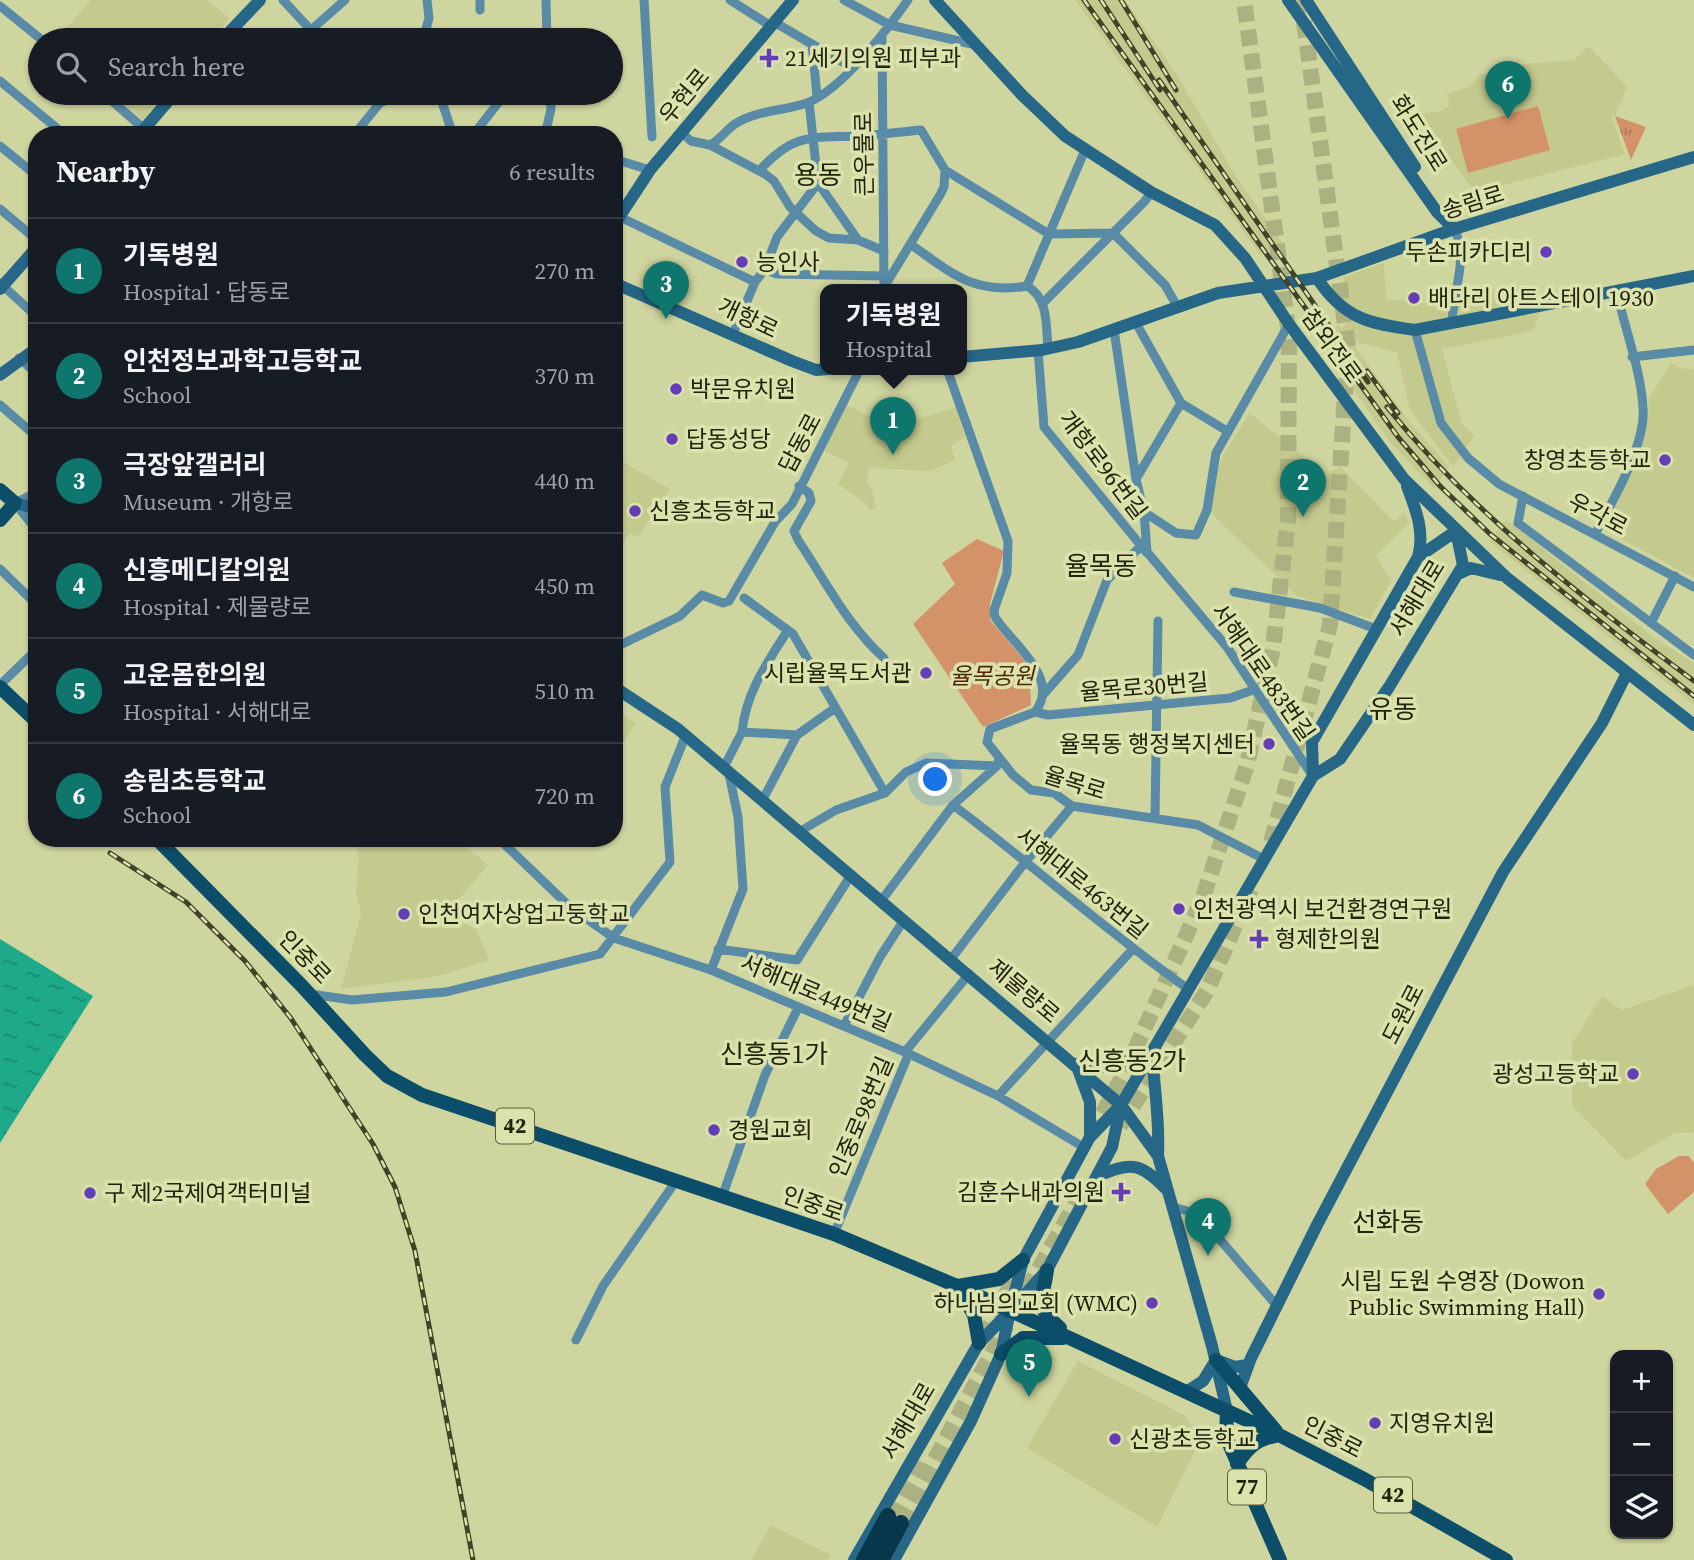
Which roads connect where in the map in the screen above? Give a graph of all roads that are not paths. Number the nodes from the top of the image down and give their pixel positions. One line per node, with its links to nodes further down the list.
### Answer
1 (260, 0): 17 (main road)
2 (283, 0): 18 (street)
3 (345, 0): 19 (street)
4 (427, 0): 20 (street)
5 (546, 0): 21 (street)
6 (644, 0): 47 (street)
7 (730, 0): 15 (street)
8 (793, 0): 15 (main road, 우현로)
9 (844, 0): 16 (street)
10 (908, 0): 16 (street)
11 (935, 0): 25 (main road, 참외전로)
12 (1288, 0): 63 (main road, 화도진로)
13 (1306, 0): 63 (main road, 화도진로)
14 (0, 6): 22 (street)
15 (773, 24): 24 (street); 44 (main road, 우현로)
16 (890, 25): 23 (street); 25 (street)
17 (233, 28)
18 (309, 28)
19 (313, 28)
20 (426, 28)
21 (547, 28)
22 (28, 29)
23 (882, 35): 26 (street); 45 (street, 큰우물로)
24 (812, 44): 26 (street); 28 (street)
25 (978, 45): 50 (main road, 참외전로)
26 (853, 68): 28 (street)
27 (0, 80): 29 (street)
28 (813, 99): 46 (street); 48 (street)
29 (28, 104)
30 (30, 105): 37 (street)
31 (116, 105): 38 (street)
32 (166, 105): 39 (main road)
33 (379, 105): 40 (street)
34 (443, 105): 41 (street)
35 (497, 105): 42 (street)
36 (551, 105): 43 (street)
37 (54, 126)
38 (138, 126)
39 (150, 126)
40 (362, 126)
41 (450, 126)
42 (480, 126)
43 (547, 126)
44 (681, 132): 48 (street); 54 (main road, 우현로)
45 (883, 134): 46 (street); 55 (street); 69 (street, 큰우물로)
46 (812, 136): 56 (street); 57 (street)
47 (652, 137)
48 (710, 145): 56 (street)
49 (0, 146): 53 (street)
50 (1086, 150): 58 (main road, 참외전로); 66 (street)
51 (1694, 157): 63 (main road, 송림로)
52 (623, 162): 54 (street)
53 (28, 169)
54 (650, 170): 60 (main road, 우현로)
55 (945, 170): 66 (street); 68 (street)
56 (759, 171): 61 (street)
57 (818, 183): 61 (street); 67 (street)
58 (1151, 192): 65 (street); 79 (main road, 참외전로)
59 (0, 209): 64 (street)
60 (623, 212)
61 (796, 213): 67 (street); 71 (street)
62 (623, 224): 74 (street)
63 (1454, 229): 73 (main road, 송림로); 86 (street)
64 (28, 232)
65 (1113, 233): 66 (street); 81 (street); 82 (street)
66 (1049, 234): 78 (street)
67 (858, 240): 69 (street)
68 (910, 244): 75 (street); 78 (street)
69 (884, 251): 75 (street, 큰우물로)
70 (28, 257): 76 (main road)
71 (765, 269): 74 (street); 75 (street)
72 (1694, 276): 80 (main road)
73 (1317, 278): 79 (main road, 송림로); 88 (main road)
74 (755, 282): 89 (street)
75 (885, 284)
76 (1, 286): 83 (street)
77 (623, 286): 89 (main road, 개항로)
78 (1027, 286): 81 (street)
79 (1264, 286): 82 (main road); 85 (main road, 참외전로)
80 (1617, 292): 86 (main road); 94 (street)
81 (1043, 303): 90 (street, 개항로96번길)
82 (1178, 308): 84 (main road)
83 (28, 309)
84 (1136, 323): 87 (main road); 101 (street)
85 (1289, 324): 104 (street); 106 (main road, 참외전로)
86 (1452, 324): 88 (main road)
87 (1114, 330): 90 (main road); 105 (street)
88 (1416, 330): 109 (street, 우각로)
89 (733, 334): 97 (main road, 개항로)
90 (1043, 349): 93 (main road); 118 (street, 개항로96번길)
91 (1694, 350): 94 (street)
92 (28, 353): 95 (main road)
93 (967, 356)
94 (1632, 357): 117 (street)
95 (19, 358): 96 (street); 98 (main road)
96 (28, 366)
97 (820, 370)
98 (0, 375)
99 (857, 375): 107 (street, 답동로)
100 (949, 375): 141 (street)
101 (1181, 403): 104 (street); 105 (street)
102 (0, 405): 103 (street)
103 (28, 427)
104 (1227, 431): 113 (street)
105 (1136, 479): 113 (street)
106 (1404, 479): 116 (main road, 참외전로); 120 (main road)
107 (799, 486): 133 (street, 답동로); 136 (street)
108 (0, 490): 111 (main road)
109 (1523, 495): 117 (street, 우각로); 130 (street)
110 (28, 496): 111 (street)
111 (15, 503): 112 (main road); 114 (main road); 115 (street)
112 (28, 507)
113 (1144, 512): 119 (street)
114 (0, 520)
115 (28, 520)
116 (1456, 531): 120 (main road, 서해대로); 123 (main road, 참외전로); 124 (main road, 서해대로)
117 (1595, 534): 122 (street, 우각로)
118 (1141, 546): 119 (street, 개항로96번길); 141 (street)
119 (1148, 555): 139 (street, 서해대로483번길)
120 (1418, 557): 131 (main road, 서해대로)
121 (0, 569): 127 (street)
122 (1675, 576): 125 (street, 우각로); 130 (street)
123 (1507, 578): 124 (main road); 137 (main road, 참외전로)
124 (1449, 585): 152 (main road, 서해대로)
125 (1694, 587)
126 (1234, 592): 131 (street)
127 (28, 596)
128 (744, 598): 132 (street)
129 (1158, 621): 142 (street)
130 (1651, 623): 134 (street)
131 (1376, 629): 152 (main road, 서해대로)
132 (788, 630): 143 (street); 147 (street)
133 (623, 644)
134 (1694, 655)
135 (28, 658): 138 (street)
136 (884, 658)
137 (1627, 673): 146 (main road, 참외전로); 193 (main road, 도원로)
138 (0, 686): 145 (main road)
139 (1256, 690): 142 (street, 율목로30번길); 152 (street, 서해대로483번길)
140 (623, 693): 149 (main road, 제물량로)
141 (1042, 696): 144 (street)
142 (1155, 706): 144 (street, 율목로30번길); 157 (street)
143 (835, 708): 148 (street); 153 (street)
144 (1035, 712): 150 (street)
145 (28, 713)
146 (1694, 726)
147 (742, 732): 148 (street); 151 (street)
148 (800, 732): 154 (street)
149 (685, 737): 151 (main road, 제물량로); 166 (street)
150 (998, 762): 153 (street); 155 (street); 156 (street, 율목로)
151 (726, 771): 154 (main road, 제물량로); 167 (street)
152 (1312, 776): 161 (main road, 서해대로)
153 (885, 793): 158 (street)
154 (762, 801): 158 (main road, 제물량로)
155 (953, 805): 162 (street, 서해대로463번길); 164 (street)
156 (1072, 806): 157 (street, 율목로); 162 (street)
157 (1155, 817): 161 (street, 율목로)
158 (799, 832): 163 (main road, 제물량로)
159 (165, 847): 173 (main road, 인중로 / 42)
160 (507, 847): 166 (street, 서해대로449번길)
161 (1264, 859): 172 (main road, 서해대로)
162 (1026, 861): 168 (street, 서해대로463번길); 169 (street)
163 (851, 876): 164 (main road, 제물량로); 167 (street)
164 (881, 901): 165 (main road, 제물량로)
165 (904, 920): 169 (main road, 제물량로); 175 (street)
166 (614, 938): 170 (street, 서해대로449번길); 173 (street)
167 (718, 949): 170 (street)
168 (1132, 950): 172 (street, 서해대로463번길); 176 (street)
169 (951, 960): 171 (main road, 제물량로)
170 (710, 970): 174 (street, 서해대로449번길)
171 (969, 974): 176 (main road, 제물량로); 177 (street, 인중로98번길)
172 (1188, 989): 178 (main road, 서해대로)
173 (310, 994): 185 (main road, 인중로 / 42)
174 (798, 1008): 175 (street, 서해대로449번길); 187 (street)
175 (844, 1026): 177 (street, 서해대로449번길)
176 (1049, 1041): 179 (main road, 제물량로); 180 (street)
177 (907, 1052): 180 (street, 서해대로449번길); 189 (street, 인중로98번길)
178 (1152, 1052): 179 (main road); 181 (main road, 서해대로); 183 (main road)
179 (1076, 1064): 181 (main road, 제물량로); 182 (main road)
180 (998, 1096): 182 (street, 서해대로449번길)
181 (1121, 1105): 182 (main road, 서해대로); 183 (main road, 제물량로); 184 (main road, 서해대로)
182 (1087, 1143): 190 (main road, 서해대로)
183 (1158, 1156): 186 (main road, 제물량로)
184 (1097, 1176): 186 (main road); 191 (main road, 서해대로)
185 (676, 1181): 187 (main road, 인중로 / 42); 196 (street)
186 (1167, 1191): 188 (main road, 제물량로)
187 (722, 1197): 189 (main road, 인중로 / 42)
188 (1173, 1207): 193 (street); 199 (main road, 제물량로)
189 (834, 1234): 192 (main road, 인중로 / 42)
190 (1023, 1261): 192 (main road); 194 (main road, 서해대로)
191 (1047, 1270): 194 (main road, 서해대로); 195 (main road)
192 (957, 1286): 194 (main road, 인중로 / 42); 197 (main road)
193 (1277, 1306): 200 (main road, 도원로)
194 (1010, 1311): 195 (main road, 인중로 / 42); 197 (main road, 서해대로); 198 (main road, 서해대로)
195 (1071, 1339): 198 (main road); 202 (main road, 인중로 / 42)
196 (576, 1340)
197 (979, 1343): 206 (main road, 서해대로)
198 (1001, 1354): 209 (main road, 서해대로)
199 (1216, 1360): 200 (main road); 201 (main road); 202 (main road); 203 (main road, 제물량로)
200 (1247, 1366): 201 (main road, 도원로)
201 (1240, 1388): 204 (main road)
202 (1186, 1392): 203 (main road, 인중로 / 42)
203 (1227, 1411): 204 (main road, 인중로 / 42); 205 (main road, 제물량로 / 77)
204 (1279, 1435): 205 (main road); 211 (main road, 인중로 / 42)
205 (1237, 1464): 210 (main road, 제물량로 / 77)
206 (854, 1560)
207 (864, 1560): 208 (highway)
208 (881, 1560)
209 (894, 1560)
210 (1280, 1560)
211 (1506, 1560)

